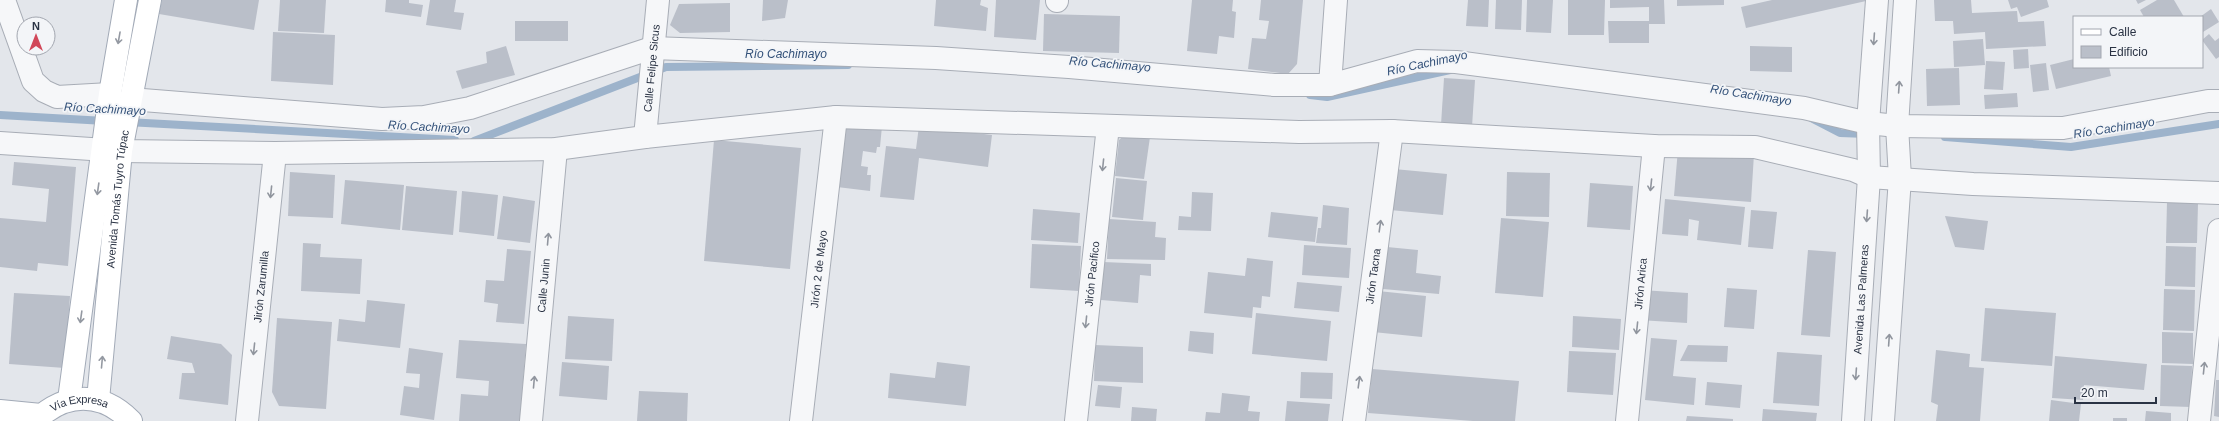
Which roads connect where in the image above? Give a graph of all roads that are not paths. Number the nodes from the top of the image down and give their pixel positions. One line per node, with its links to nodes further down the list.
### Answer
1 (4, 0): 11 (street)
2 (126, 0): 11 (main road, Avenida Tomás Tuyro Túpac, one-way to 11)
3 (150, 0): 11 (main road, Avenida Tomás Tuyro Túpac)
4 (658, 0): 8 (street, Calle Felipe Sicus)
5 (1336, 0): 9 (street)
6 (1877, 0): 13 (street, Avenida Las Palmeras, one-way to 13)
7 (1905, 0): 15 (street, one-way to 7)
8 (652, 48): 9 (street); 11 (street); 17 (street, Calle Felipe Sicus)
9 (1330, 84): 13 (street)
10 (2219, 101): 15 (street)
11 (119, 102): 19 (main road, Avenida Tomás Tuyro Túpac)
12 (836, 117): 14 (street); 17 (street); 34 (street, Jirón 2 de Mayo)
13 (1868, 123): 15 (street); 23 (street, Avenida Las Palmeras)
14 (1108, 126): 16 (street); 35 (street, Jirón Pacifico, one-way to 35)
15 (1897, 126): 24 (street)
16 (1392, 130): 20 (street); 36 (street, Jirón Tacna, one-way to 16)
17 (645, 137): 21 (street)
18 (0, 143): 19 (street)
19 (113, 145): 22 (street); 27 (main road, Avenida Tomás Tuyro Túpac, one-way to 27); 28 (main road, Avenida Tomás Tuyro Túpac, one-way to 19)
20 (1654, 146): 23 (street); 37 (street, Jirón Arica, one-way to 37)
21 (556, 149): 22 (street); 33 (street, Calle Junin, one-way to 21)
22 (275, 153): 32 (street, Jirón Zarumilla, one-way to 32)
23 (1869, 167): 24 (street); 38 (street, Avenida Las Palmeras, one-way to 38)
24 (1900, 178): 25 (street); 39 (street, one-way to 24)
25 (2219, 193)
26 (2219, 230): 40 (street, one-way to 26)
27 (69, 400): 28 (main road, Vía Expresa); 30 (main road, Vía Expresa)
28 (98, 400): 31 (main road, Vía Expresa)
29 (0, 411): 30 (main road, Vía Expresa)
30 (38, 418)
31 (131, 421)
32 (247, 421)
33 (531, 421)
34 (801, 421)
35 (1076, 421)
36 (1354, 421)
37 (1627, 421)
38 (1853, 421)
39 (1883, 421)
40 (2199, 421)

